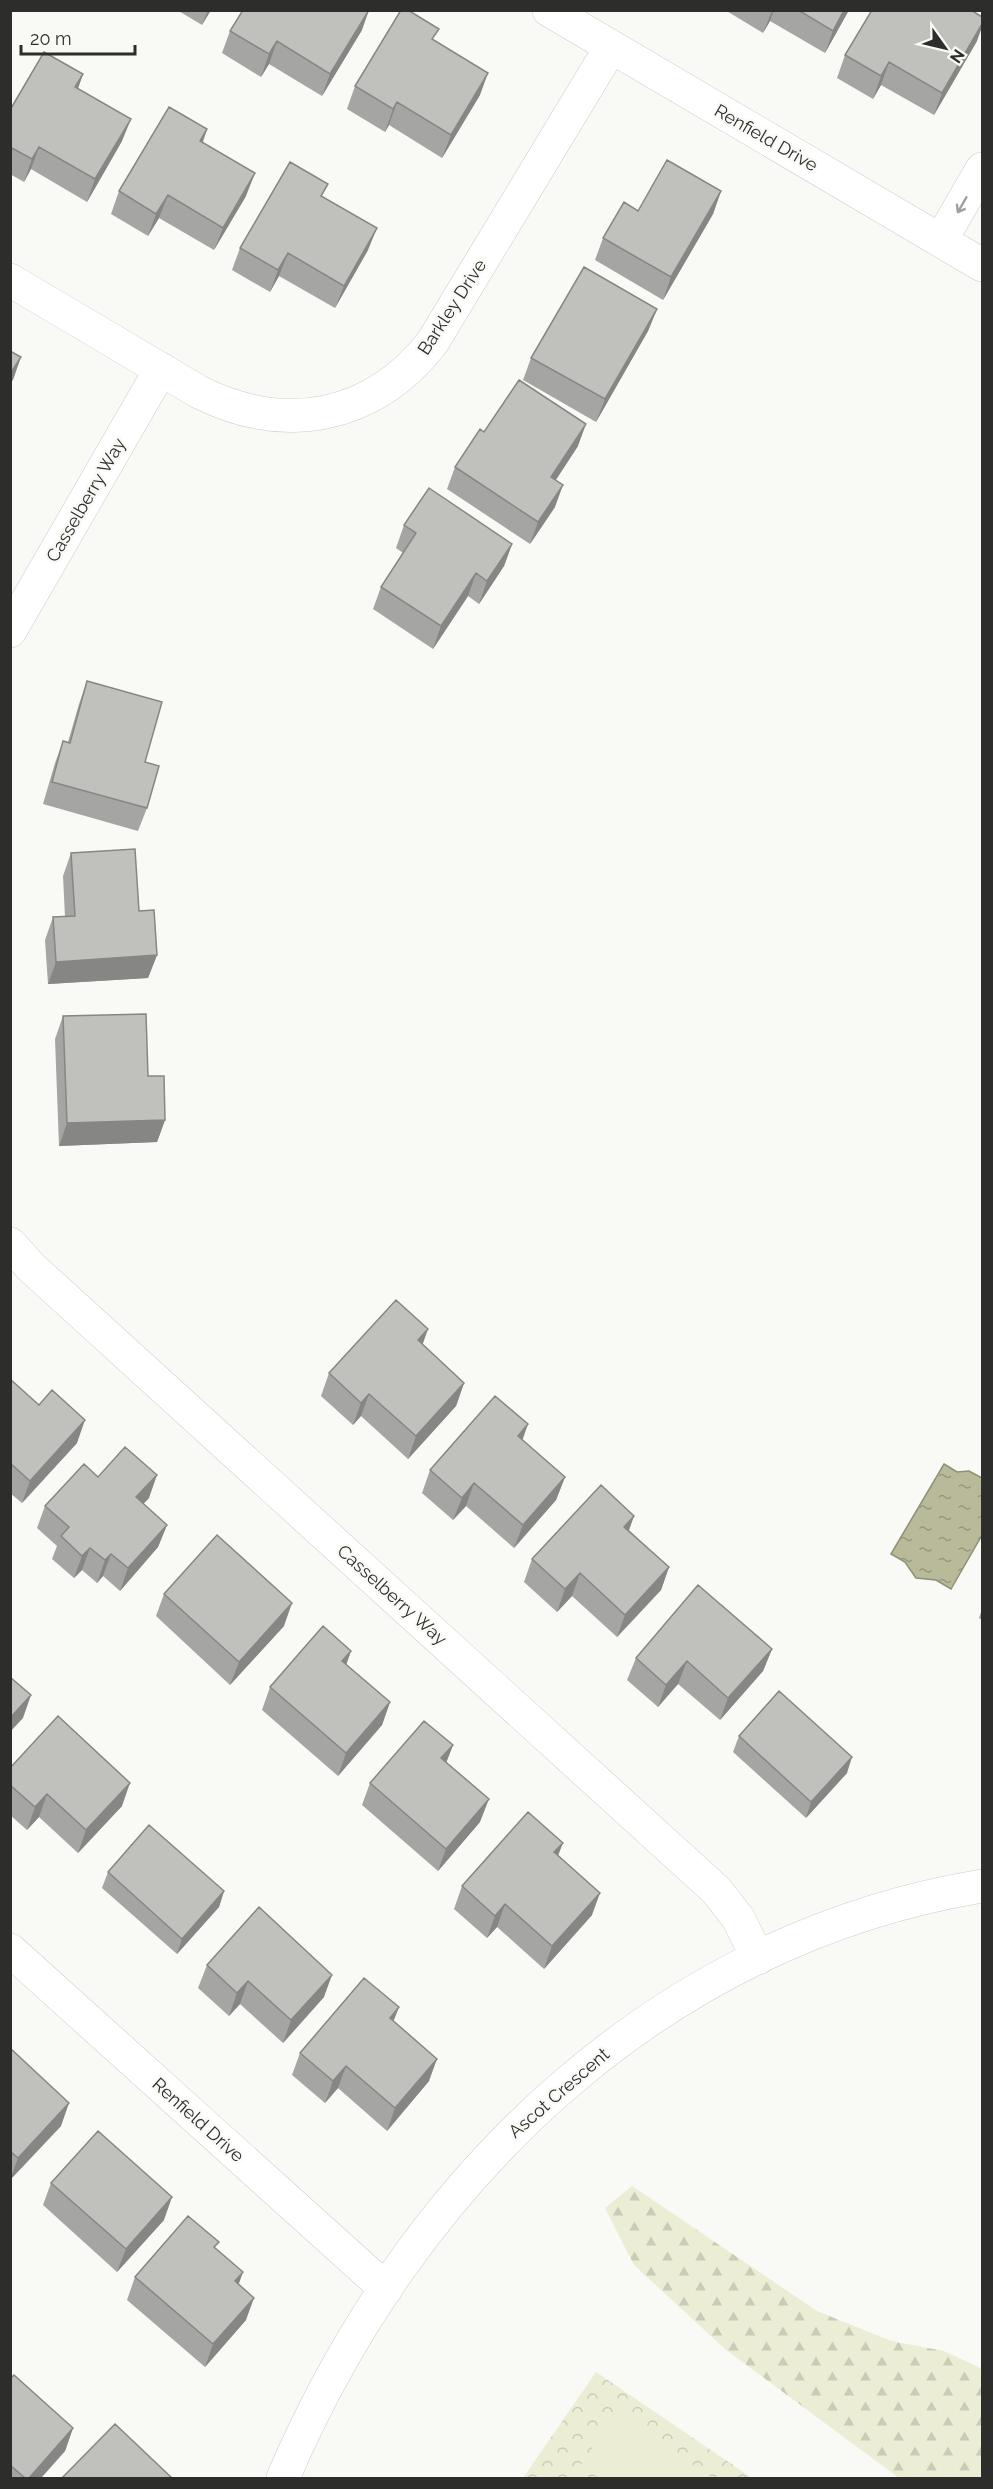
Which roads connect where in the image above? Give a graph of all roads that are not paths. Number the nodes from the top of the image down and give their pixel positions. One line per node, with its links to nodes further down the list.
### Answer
1 (549, 10): 2 (street, Renfield Drive)
2 (611, 47): 4 (street, Renfield Drive); 7 (street, Barkley Drive)
3 (982, 169): 4 (street, one-way to 4)
4 (941, 240): 5 (street, Renfield Drive)
5 (982, 265)
6 (10, 280): 7 (street, Barkley Drive)
7 (161, 369): 8 (street, Casselberry Way)
8 (10, 631)
9 (10, 1244): 12 (street, Casselberry Way)
10 (982, 1886): 12 (street, Ascot Crescent)
11 (10, 1950): 13 (street, Renfield Drive)
12 (758, 1958): 13 (street, Ascot Crescent)
13 (386, 2289): 14 (street, Ascot Crescent)
14 (283, 2478)

